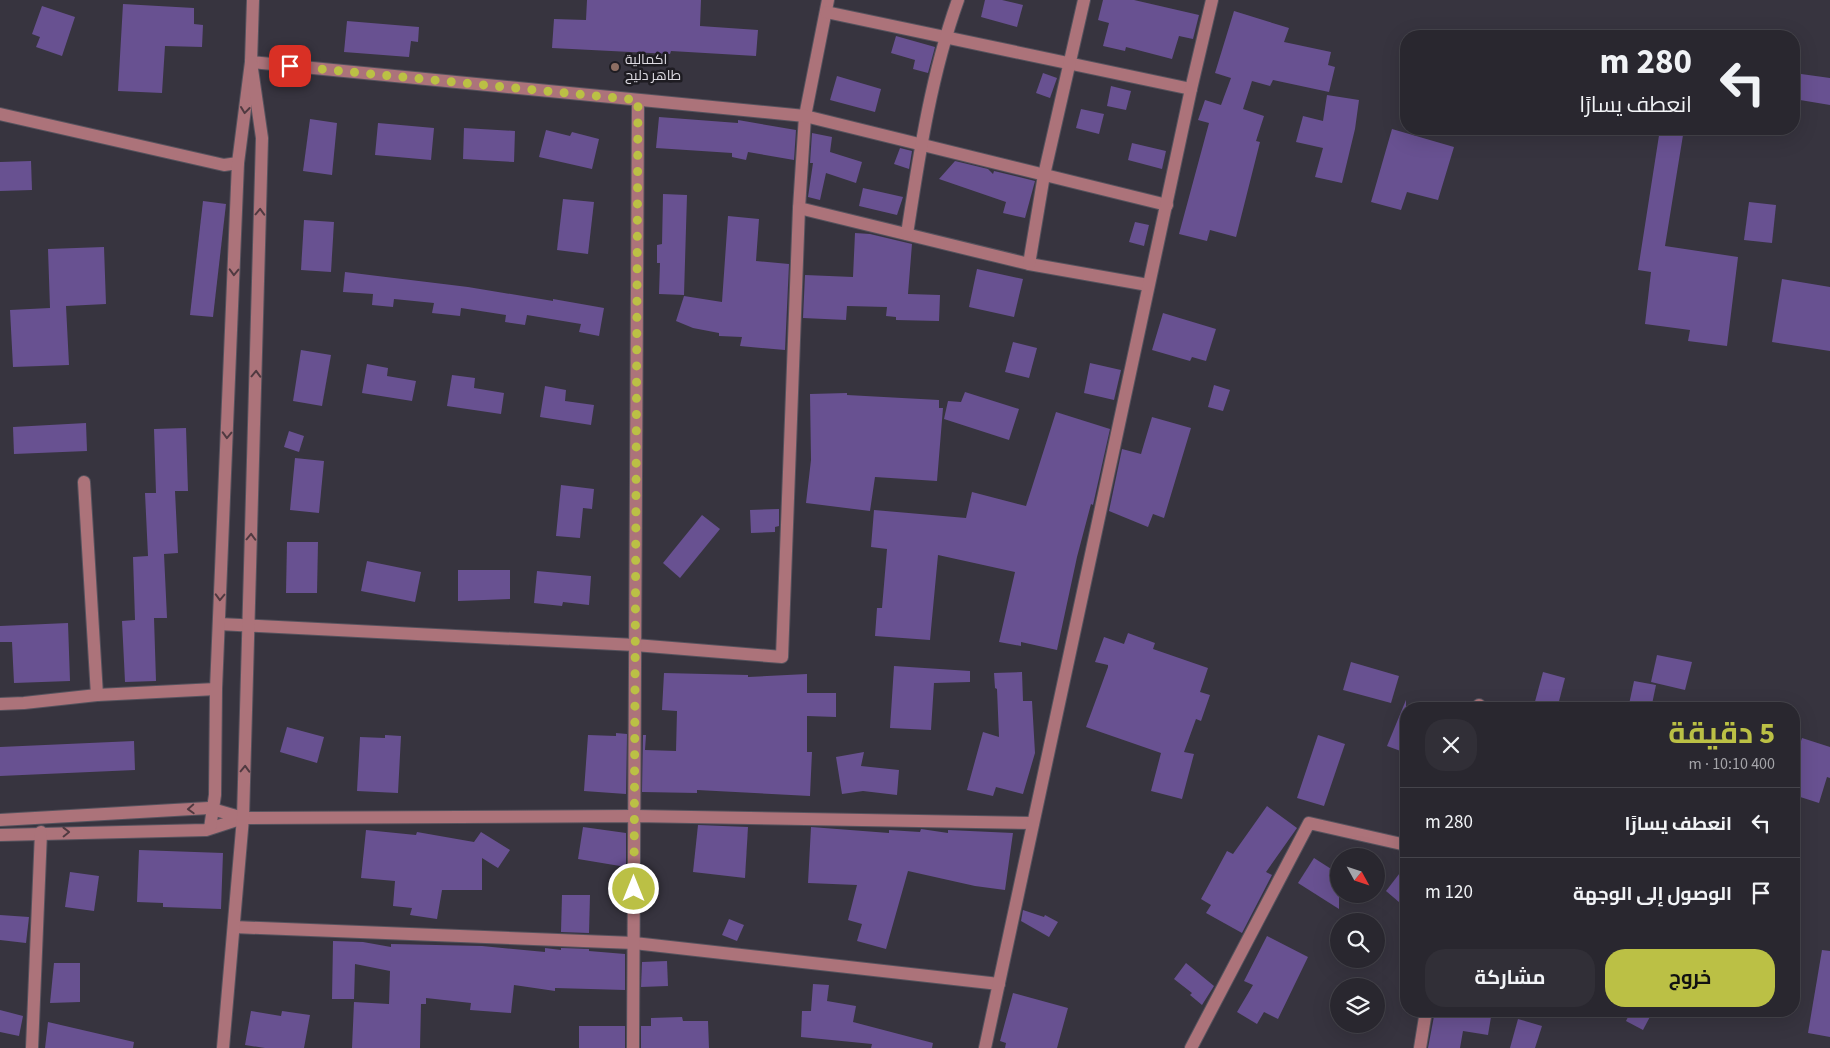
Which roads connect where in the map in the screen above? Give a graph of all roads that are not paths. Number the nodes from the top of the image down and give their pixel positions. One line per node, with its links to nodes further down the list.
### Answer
1 (253, 0): 7 (street)
2 (958, 0): 6 (street)
3 (1084, 0): 8 (street)
4 (1212, 0): 9 (street)
5 (827, 6): 6 (street); 12 (street)
6 (945, 37): 8 (street); 13 (street)
7 (251, 62): 10 (street); 14 (street, one-way to 14); 23 (street, one-way to 7)
8 (1069, 63): 9 (street); 15 (street)
9 (1191, 89): 16 (street)
10 (638, 100): 12 (street); 24 (street)
11 (0, 114): 14 (street)
12 (805, 116): 13 (street); 17 (street)
13 (921, 144): 15 (street); 18 (street)
14 (238, 163): 22 (street, one-way to 22)
15 (1044, 175): 16 (street); 19 (street)
16 (1167, 205): 20 (street)
17 (799, 208): 18 (street); 24 (street)
18 (907, 234): 19 (street)
19 (1029, 264): 20 (street)
20 (1148, 285): 32 (street)
21 (84, 482): 26 (street)
22 (219, 624): 23 (street); 25 (street)
23 (249, 625): 24 (street); 30 (street, one-way to 23)
24 (635, 645): 29 (street)
25 (216, 689): 26 (street); 28 (street)
26 (97, 695): 27 (street)
27 (0, 704)
28 (212, 809): 30 (street); 31 (street, one-way to 31); 33 (street)
29 (634, 816): 30 (street); 32 (street); 38 (street)
30 (244, 818): 33 (street); 37 (street)
31 (0, 820)
32 (1033, 823): 39 (street)
33 (210, 828): 34 (street, one-way to 33)
34 (41, 832): 35 (street); 41 (street)
35 (0, 834)
36 (1400, 844): 45 (street)
37 (234, 927): 38 (street); 42 (street)
38 (634, 943): 39 (street); 43 (street)
39 (999, 984): 44 (street)
40 (1425, 1017): 46 (street)
41 (32, 1048)
42 (222, 1048)
43 (633, 1048)
44 (985, 1048)
45 (1191, 1048)
46 (1420, 1048)

